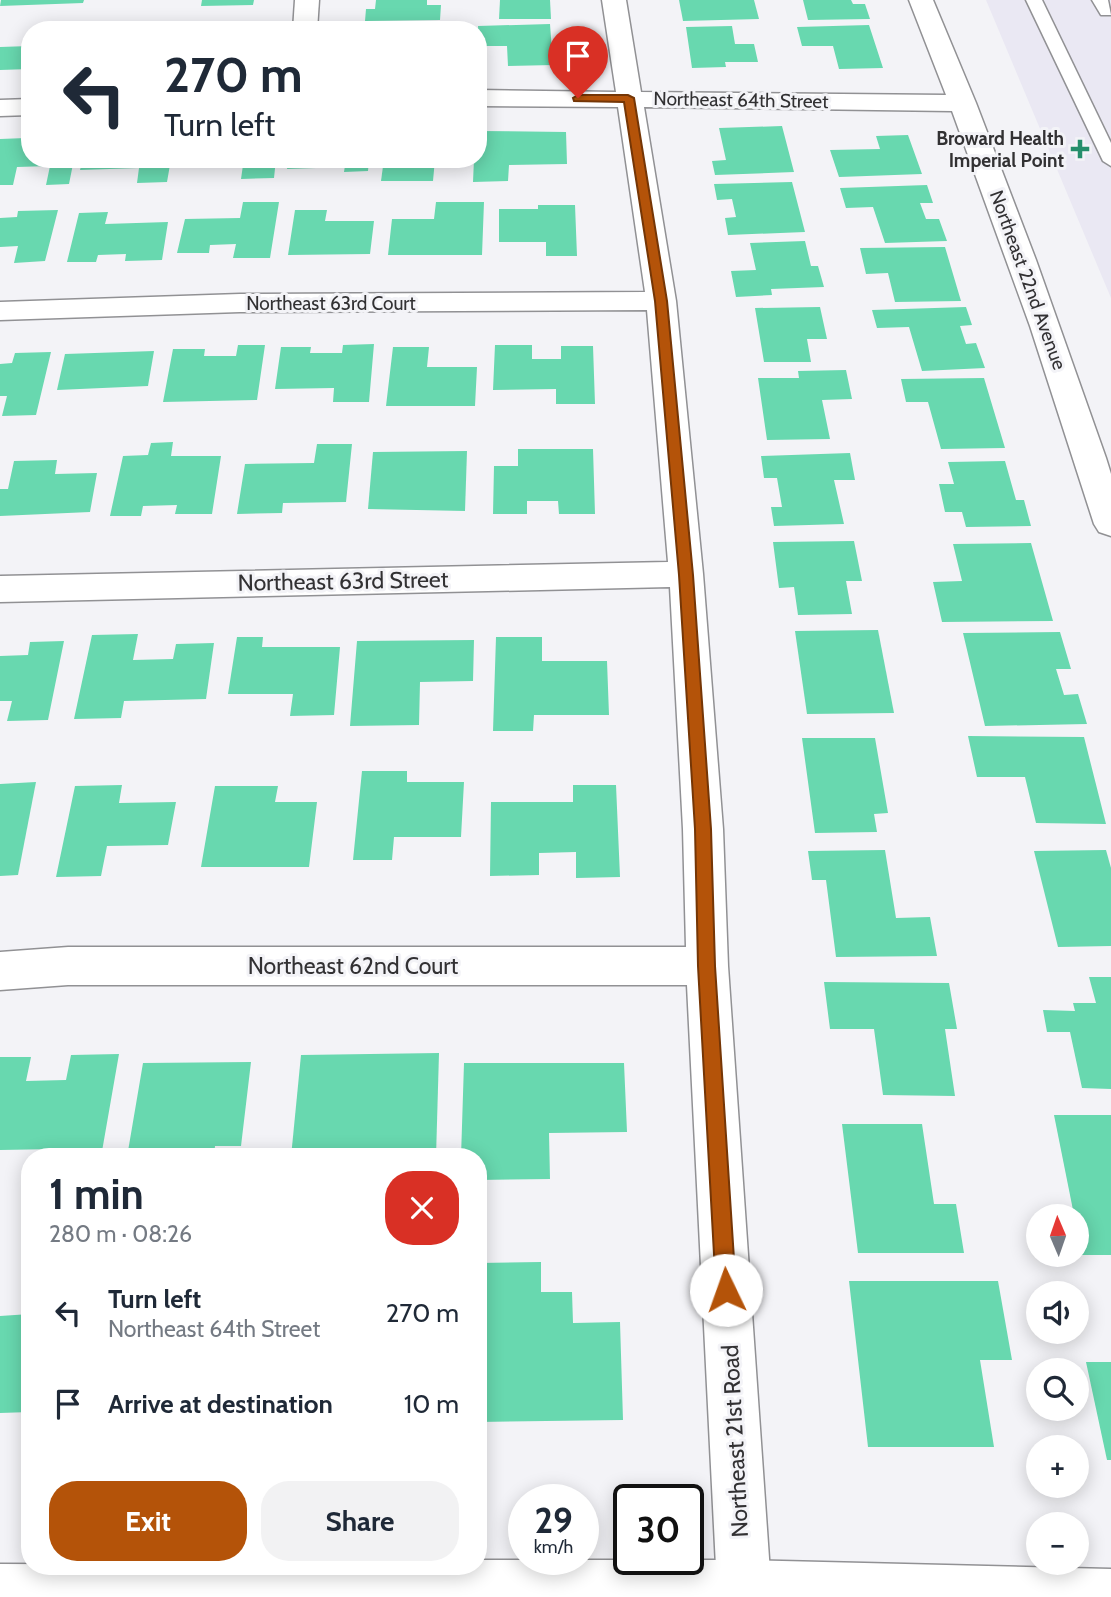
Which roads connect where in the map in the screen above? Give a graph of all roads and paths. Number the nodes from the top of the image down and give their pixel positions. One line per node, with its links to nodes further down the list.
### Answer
1 (307, 0): 5 (street)
2 (614, 0): 7 (street, Northeast 21st Road)
3 (921, 0): 8 (street, Northeast 22nd Avenue)
4 (1034, 0): 11 (lane)
5 (306, 21)
6 (487, 98): 7 (street, Northeast 64th Street)
7 (628, 98): 8 (street, Northeast 64th Street); 12 (street, Northeast 21st Road)
8 (963, 103): 14 (street, Northeast 22nd Avenue)
9 (21, 107): 10 (street)
10 (0, 108)
11 (1111, 160)
12 (661, 301): 13 (street, Northeast 63rd Court); 15 (street, Northeast 21st Road)
13 (0, 310)
14 (1111, 524)
15 (686, 575): 16 (street, Northeast 63rd Street); 17 (street, Northeast 21st Road)
16 (0, 589)
17 (707, 966): 18 (street, Northeast 62nd Court); 19 (street, Northeast 21st Road)
18 (0, 971)
19 (744, 1587): 20 (street); 21 (street)
20 (0, 1591)
21 (1111, 1596)

